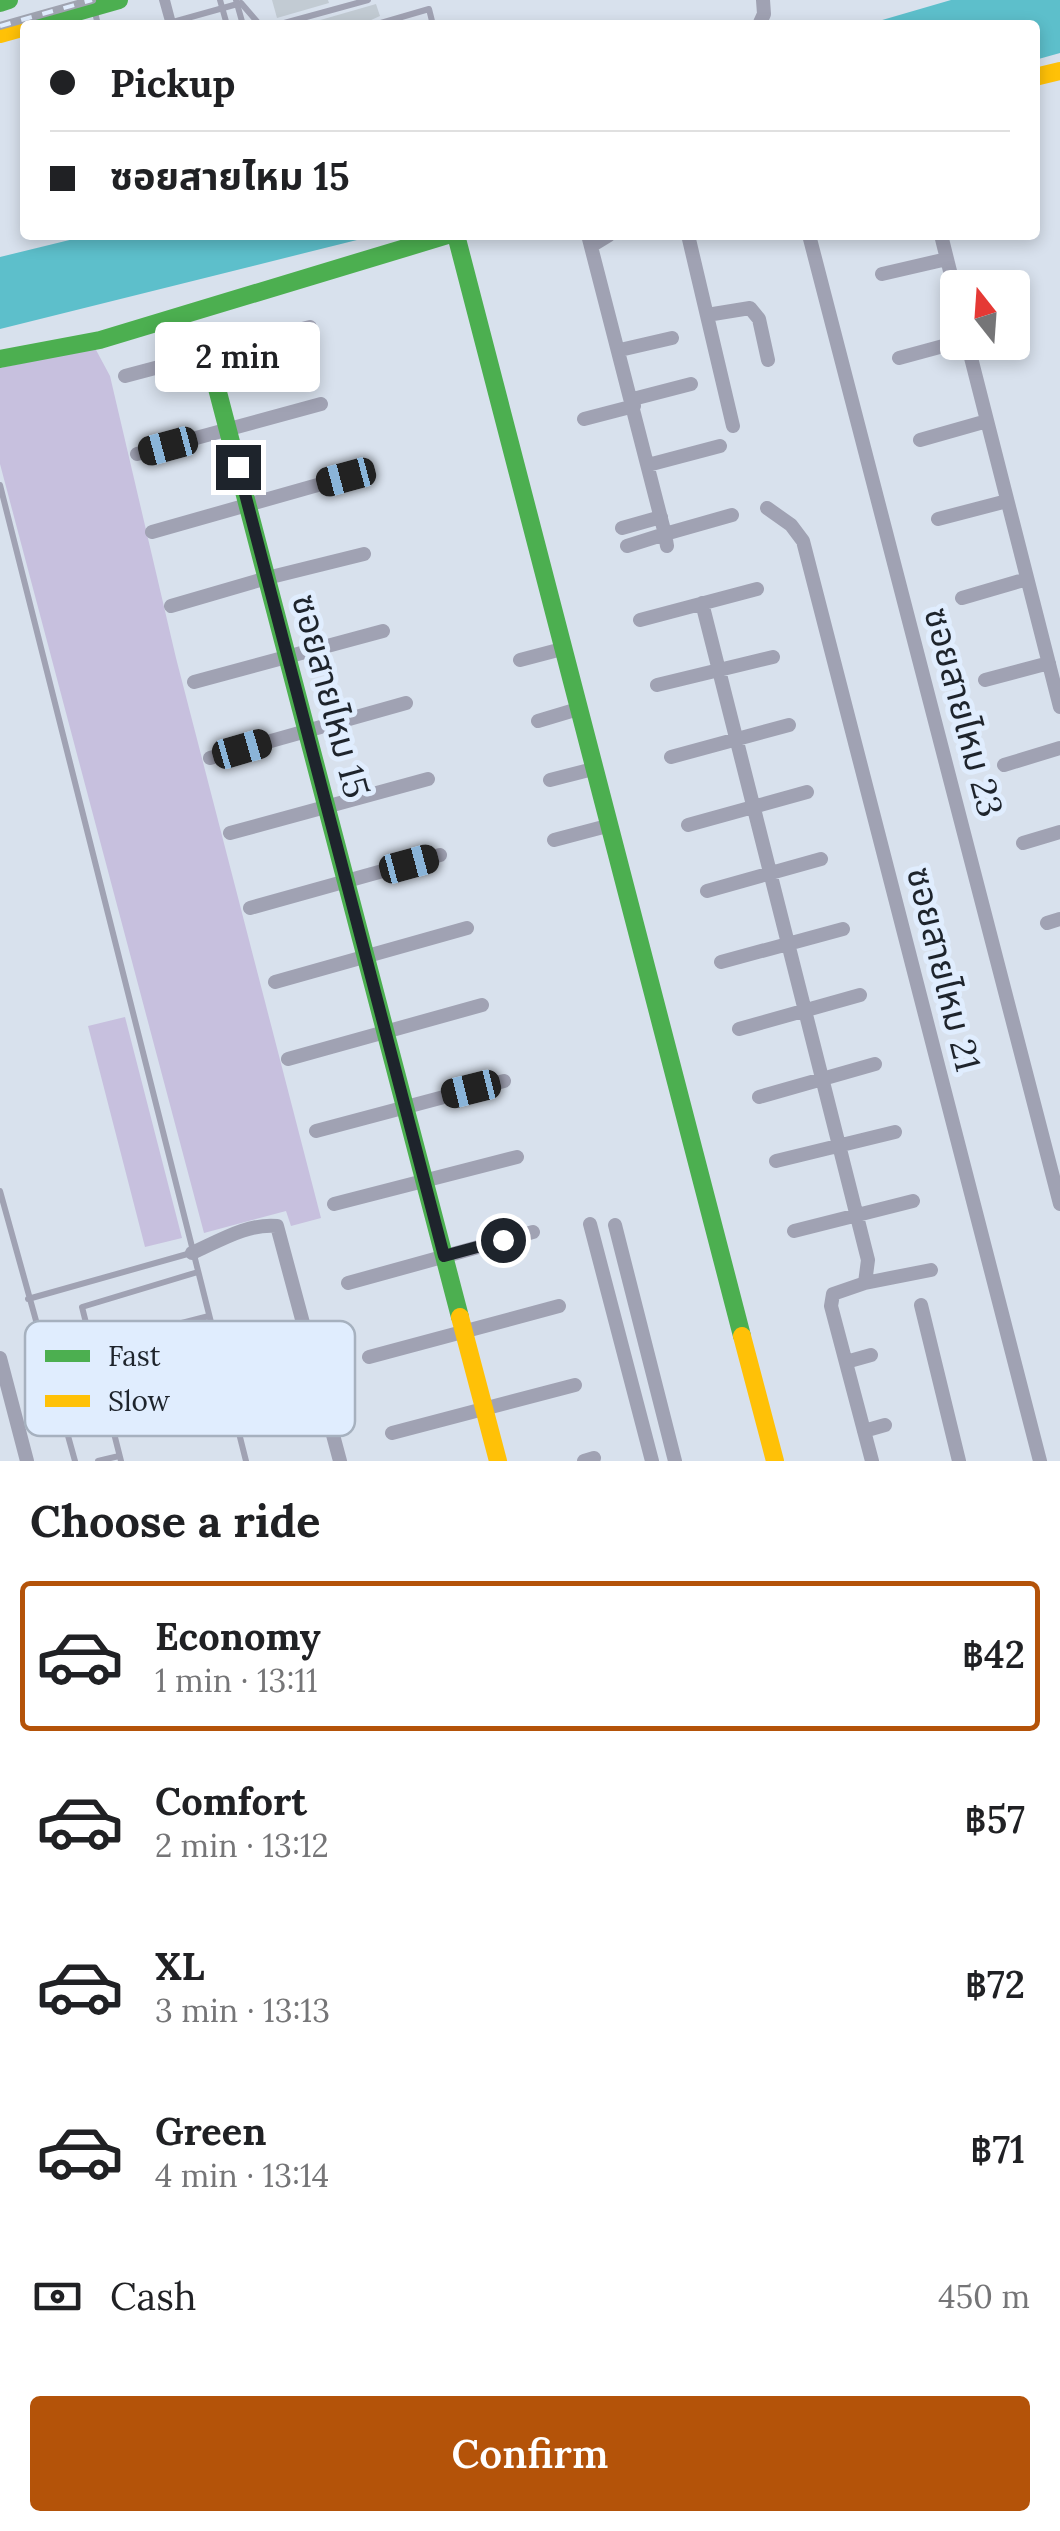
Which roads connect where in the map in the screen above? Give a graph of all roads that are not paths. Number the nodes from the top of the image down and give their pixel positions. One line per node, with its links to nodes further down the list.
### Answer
1 (9, 0): 6 (street)
2 (119, 0): 7 (street)
3 (253, 0): 5 (lane)
4 (368, 0): 11 (lane)
5 (239, 1): 9 (lane); 10 (lane)
6 (0, 3)
7 (96, 16): 8 (street)
8 (69, 20)
9 (184, 20)
10 (256, 20)
11 (295, 20)
12 (391, 20): 13 (lane)
13 (432, 20)
14 (435, 240): 30 (street)
15 (453, 240): 66 (street)
16 (590, 240): 27 (street)
17 (689, 240): 23 (street)
18 (810, 240): 130 (street, ซอยสายไหม 23)
19 (942, 240): 20 (street)
20 (947, 259): 21 (street); 22 (street)
21 (950, 270)
22 (882, 274)
23 (707, 315): 31 (street); 39 (street)
24 (310, 327): 28 (street)
25 (672, 338): 27 (street)
26 (940, 347): 29 (street)
27 (620, 350): 35 (street)
28 (208, 354): 33 (street); 40 (street, ซอยสายไหม 15)
29 (900, 358)
30 (0, 359)
31 (768, 360)
32 (972, 360): 38 (street)
33 (125, 376)
34 (691, 384): 35 (street)
35 (634, 403): 37 (street); 44 (street)
36 (322, 404): 40 (street)
37 (584, 419)
38 (987, 421): 41 (street); 47 (street)
39 (733, 426)
40 (228, 430): 43 (street); 48 (street, ซอยสายไหม 15)
41 (920, 440)
42 (720, 446): 44 (street)
43 (137, 454)
44 (648, 466): 51 (street)
45 (346, 477): 48 (street)
46 (0, 484): 136 (lane)
47 (1007, 501): 52 (street); 59 (street)
48 (248, 504): 54 (street); 58 (street, ซอยสายไหม 15)
49 (767, 508): 176 (street, ซอยสายไหม 21)
50 (732, 515): 55 (street)
51 (661, 517): 53 (street); 55 (street)
52 (938, 519)
53 (622, 528)
54 (152, 532)
55 (666, 540): 56 (street)
56 (627, 546)
57 (364, 554): 58 (street)
58 (267, 578): 63 (street); 67 (street, ซอยสายไหม 15)
59 (1027, 579): 61 (street); 70 (street)
60 (757, 589): 62 (street)
61 (962, 598)
62 (702, 604): 64 (street); 71 (street)
63 (171, 606)
64 (640, 620)
65 (384, 631): 67 (street)
66 (562, 649): 69 (street); 77 (street)
67 (287, 655): 73 (street); 80 (street, ซอยสายไหม 15)
68 (773, 658): 71 (street)
69 (520, 660)
70 (1048, 663): 72 (street); 76 (street)
71 (720, 671): 74 (street); 81 (street)
72 (985, 680)
73 (194, 682)
74 (657, 686)
75 (406, 703): 80 (street)
76 (1060, 707)
77 (578, 709): 78 (street); 86 (street)
78 (538, 721)
79 (789, 725): 81 (street)
80 (307, 730): 83 (street); 90 (street, ซอยสายไหม 15)
81 (738, 740): 84 (street); 91 (street)
82 (1060, 748): 85 (street)
83 (210, 758)
84 (670, 758)
85 (1004, 765)
86 (593, 770): 88 (street); 93 (street)
87 (428, 779): 90 (street)
88 (550, 780)
89 (808, 792): 91 (street)
90 (326, 806): 95 (street); 101 (street, ซอยสายไหม 15)
91 (755, 807): 92 (street); 100 (street)
92 (688, 825)
93 (607, 826): 96 (street); 173 (street)
94 (1060, 832): 97 (street)
95 (230, 833)
96 (554, 840)
97 (1023, 843)
98 (440, 856): 101 (street)
99 (820, 859): 100 (street)
100 (772, 874): 102 (street); 106 (street)
101 (346, 882): 103 (street); 107 (street, ซอยสายไหม 15)
102 (706, 891)
103 (250, 908)
104 (468, 928): 107 (street)
105 (843, 929): 106 (street)
106 (790, 943): 108 (street); 112 (street)
107 (366, 957): 109 (street); 114 (street, ซอยสายไหม 15)
108 (721, 962)
109 (275, 982)
110 (860, 994): 112 (street)
111 (482, 1006): 114 (street)
112 (803, 1009): 113 (street); 117 (street)
113 (738, 1029)
114 (385, 1031): 115 (street); 120 (street, ซอยสายไหม 15)
115 (288, 1058)
116 (875, 1064): 117 (street)
117 (821, 1078): 119 (street); 123 (street)
118 (504, 1081): 120 (street)
119 (759, 1097)
120 (404, 1105): 121 (street); 126 (street, ซอยสายไหม 15)
121 (316, 1131)
122 (896, 1132): 123 (street)
123 (838, 1146): 125 (street); 131 (street)
124 (516, 1156): 126 (street)
125 (776, 1162)
126 (424, 1180): 129 (street); 137 (street, ซอยสายไหม 15)
127 (0, 1191): 142 (lane)
128 (913, 1201): 131 (street)
129 (334, 1204)
130 (1060, 1204)
131 (856, 1216): 134 (street); 141 (street)
132 (590, 1224): 166 (street)
133 (615, 1225): 164 (street)
134 (794, 1231)
135 (533, 1232): 137 (street)
136 (192, 1253): 139 (lane); 142 (lane); 150 (street)
137 (444, 1256): 140 (street); 151 (street, ซอยสายไหม 15)
138 (931, 1270): 141 (street)
139 (198, 1272): 145 (lane); 147 (lane)
140 (348, 1283)
141 (865, 1283): 155 (street)
142 (28, 1299): 146 (lane)
143 (921, 1305): 175 (street)
144 (559, 1306): 151 (street)
145 (209, 1316): 148 (lane); 149 (lane)
146 (34, 1321)
147 (86, 1321)
148 (190, 1321)
149 (210, 1321)
150 (303, 1321)
151 (464, 1332): 153 (street); 157 (street, ซอยสายไหม 15)
152 (871, 1355): 155 (street)
153 (369, 1357)
154 (0, 1358): 167 (street)
155 (846, 1362): 159 (street)
156 (574, 1384): 157 (street)
157 (484, 1407): 160 (street); 172 (street, ซอยสายไหม 15)
158 (885, 1425): 159 (street)
159 (864, 1431): 174 (street)
160 (392, 1434)
161 (67, 1436): 168 (lane)
162 (240, 1436): 170 (lane)
163 (333, 1436): 171 (street)
164 (674, 1457): 166 (street)
165 (120, 1458): 169 (lane)
166 (652, 1460)
167 (27, 1461)
168 (74, 1461)
169 (98, 1461)
170 (246, 1461)
171 (340, 1461)
172 (498, 1461)
173 (775, 1461)
174 (872, 1461)
175 (959, 1461)
176 (1040, 1461)

